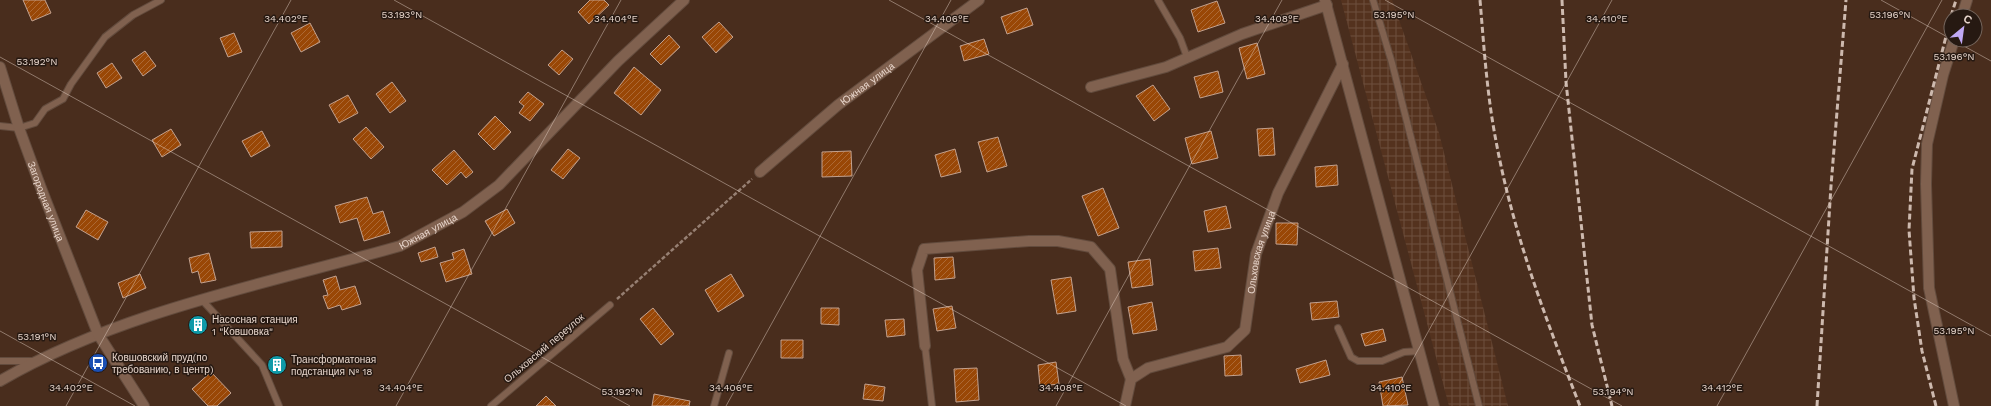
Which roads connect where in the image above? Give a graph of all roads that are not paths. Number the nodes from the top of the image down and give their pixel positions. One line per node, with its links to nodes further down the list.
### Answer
1 (161, 0): 13 (lane)
2 (684, 0): 15 (street, Южная улица)
3 (979, 0): 14 (street, Южная улица)
4 (1158, 0): 8 (lane)
5 (1373, 0): 33 (lane)
6 (1326, 3): 8 (street); 9 (street)
7 (1951, 48): 34 (street)
8 (1187, 57): 11 (street)
9 (1343, 64): 20 (street); 24 (street, Ольховская улица)
10 (0, 67): 13 (street, Загородная улица)
11 (1091, 87)
12 (0, 126): 13 (lane)
13 (19, 128): 18 (street, Загородная улица)
14 (760, 172)
15 (202, 300): 18 (street, Южная улица); 27 (lane)
16 (610, 305): 28 (lane, Ольховский переулок)
17 (1338, 328): 20 (lane)
18 (98, 334): 23 (street, Южная улица); 26 (street)
19 (925, 346): 24 (street); 30 (lane)
20 (1420, 351): 32 (street)
21 (729, 353): 29 (lane)
22 (0, 361): 23 (lane)
23 (38, 361): 25 (street, Южная улица)
24 (1131, 379): 31 (street)
25 (0, 381)
26 (144, 406)
27 (279, 406)
28 (491, 406)
29 (714, 406)
30 (932, 406)
31 (1125, 406)
32 (1434, 406)
33 (1479, 406)
34 (1954, 406)

